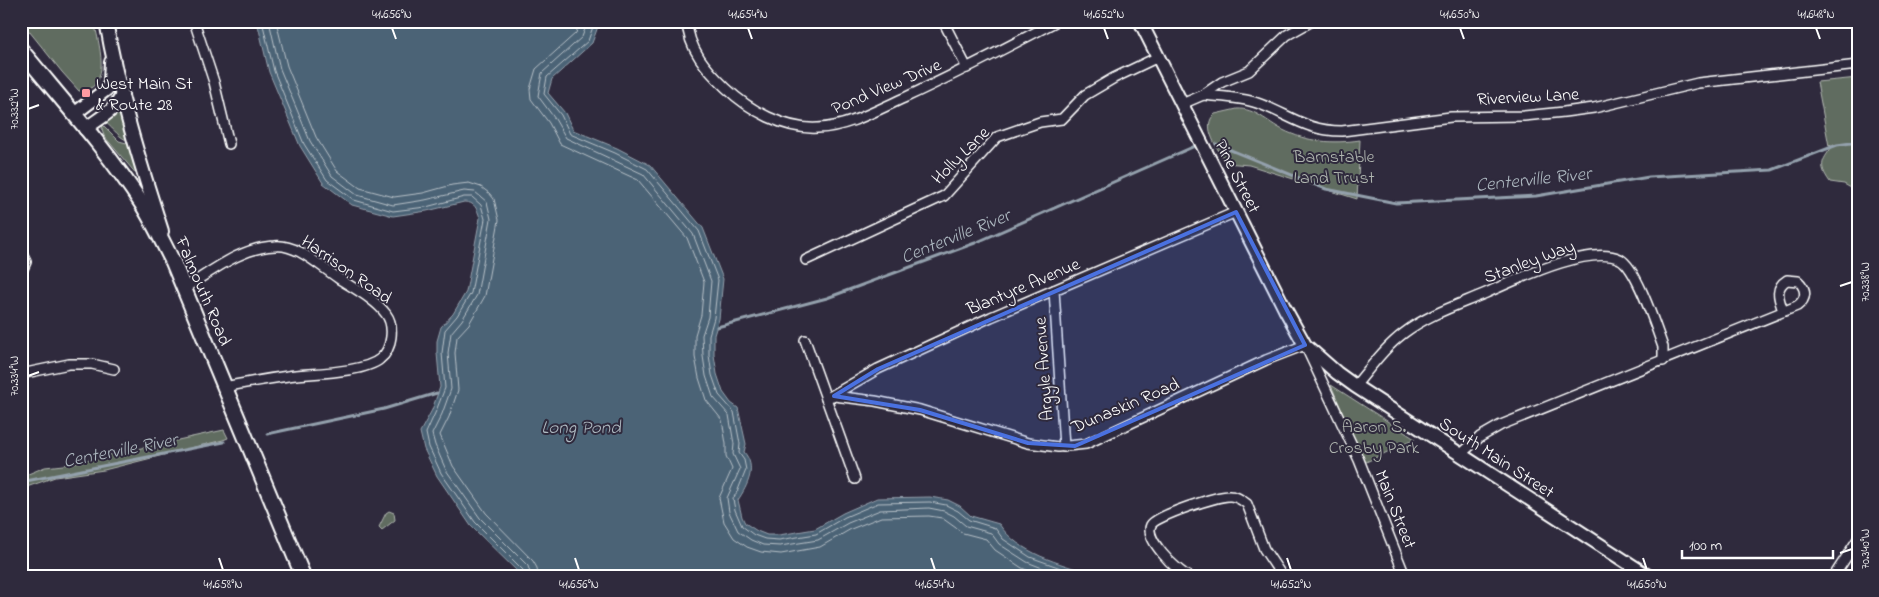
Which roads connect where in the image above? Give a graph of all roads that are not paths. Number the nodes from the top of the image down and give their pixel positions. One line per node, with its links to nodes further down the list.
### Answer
1 (106, 21): 9 (main road)
2 (194, 21): 18 (street)
3 (687, 21): 12 (street, Pond View Drive)
4 (943, 21): 12 (street, Pond View Drive)
5 (1057, 21): 12 (street, Pond View Drive)
6 (1140, 21): 10 (main road, Pine Street)
7 (1312, 21): 14 (street)
8 (21, 50): 16 (main road, Falmouth Road)
9 (111, 52): 13 (main road); 16 (main road)
10 (1158, 57): 15 (main road, Pine Street); 21 (street, Holly Lane)
11 (1858, 65): 14 (street, Riverview Lane)
12 (967, 68)
13 (122, 94): 17 (main road); 22 (main road)
14 (1203, 95): 15 (street)
15 (1182, 104): 19 (main road, Pine Street)
16 (74, 114): 17 (main road, Falmouth Road)
17 (85, 129): 22 (main road, Falmouth Road)
18 (229, 144)
19 (1236, 212): 25 (street, Blantyre Avenue); 28 (main road, Pine Street)
20 (21, 252): 23 (street)
21 (806, 260)
22 (172, 262): 24 (main road, Falmouth Road)
23 (21, 273)
24 (183, 289): 33 (main road, Falmouth Road); 33 (street, Harrison Road)
25 (1054, 290): 34 (street, Blantyre Avenue); 35 (street, Argyle Avenue)
26 (1783, 311): 29 (street)
27 (806, 340): 34 (street)
28 (1305, 345): 32 (main road, South Main Street); 35 (street, Dunaskin Road); 42 (street, Main Street)
29 (1663, 361): 32 (street, Stanley Way); 36 (street)
30 (114, 369): 31 (street)
31 (21, 374)
32 (1355, 386): 36 (main road, South Main Street)
33 (224, 387): 39 (main road, Falmouth Road)
34 (830, 398): 35 (street, Dunaskin Road); 37 (street)
35 (1064, 447)
36 (1461, 454): 43 (main road, South Main Street)
37 (855, 479)
38 (1858, 539): 44 (street)
39 (303, 576)
40 (1188, 576): 41 (street)
41 (1282, 576)
42 (1405, 576)
43 (1648, 576)
44 (1834, 576)

